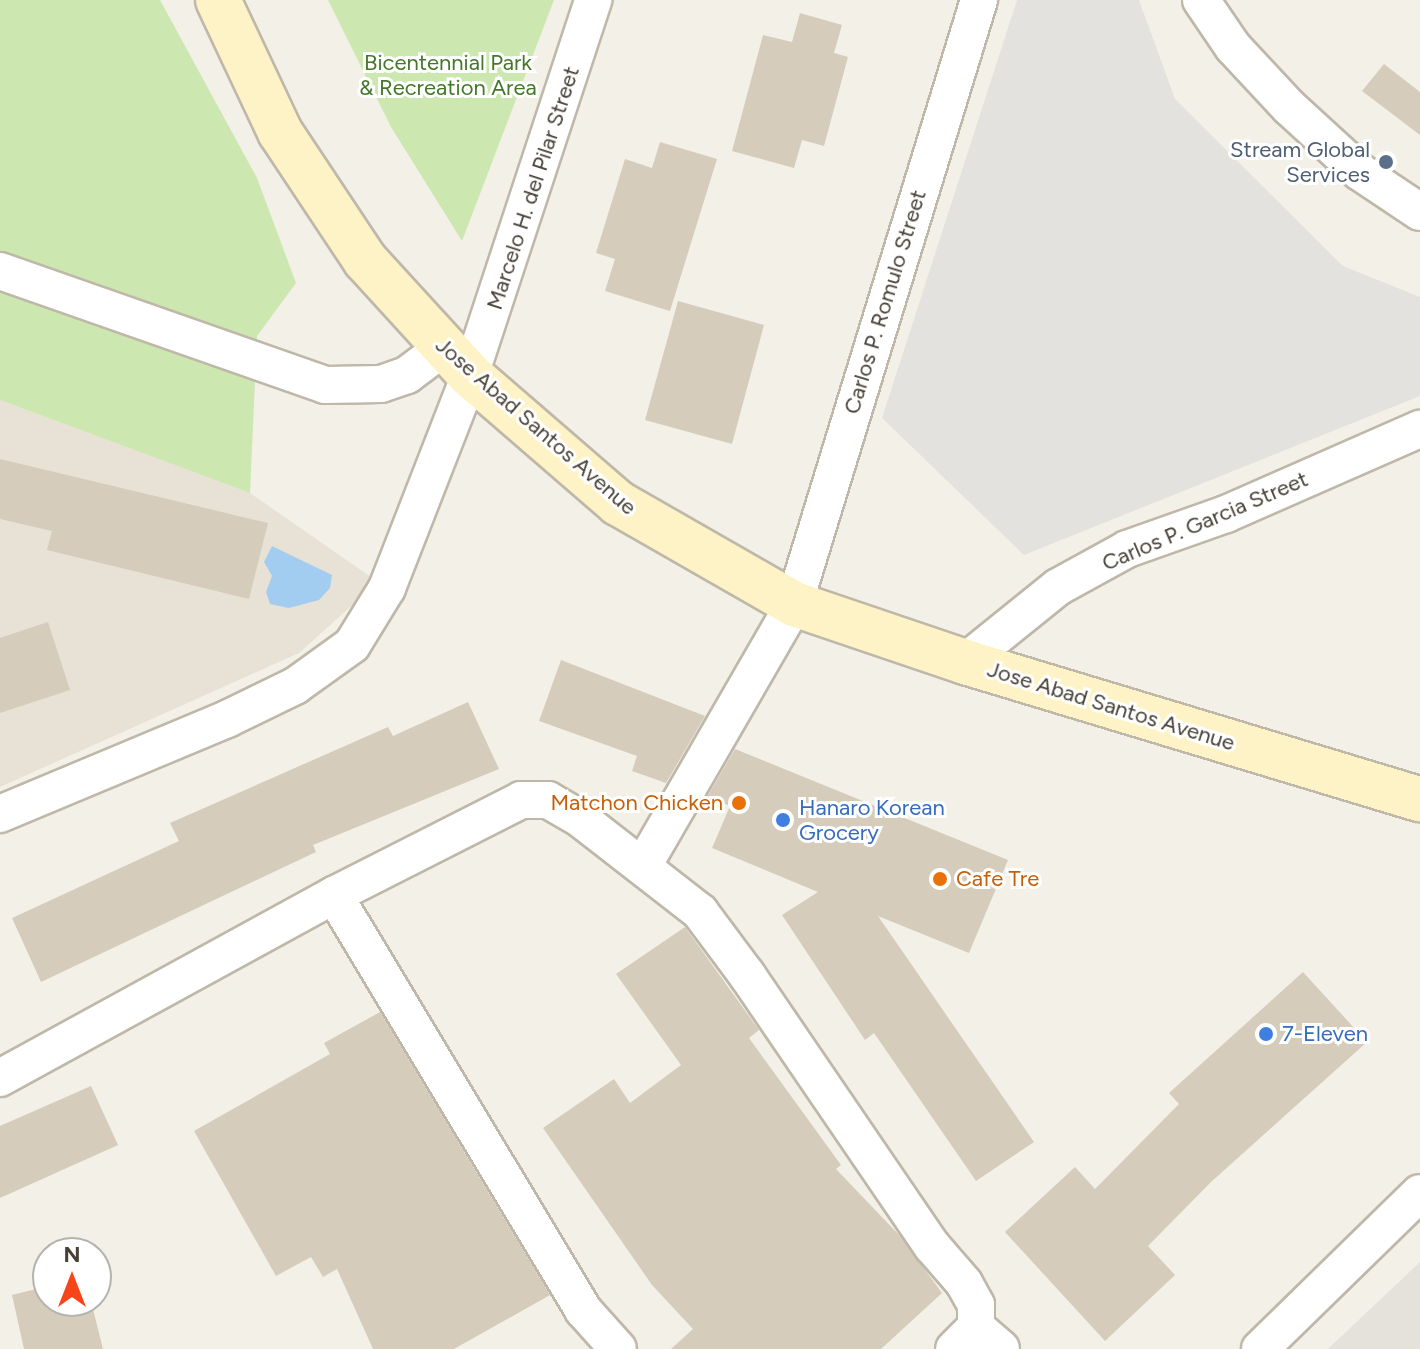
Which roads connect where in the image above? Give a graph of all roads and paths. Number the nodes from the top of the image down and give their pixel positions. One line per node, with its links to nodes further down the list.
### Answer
1 (218, 0): 7 (main road, Jose Abad Santos Avenue)
2 (593, 0): 7 (street, Marcelo H. del Pilar Street)
3 (979, 0): 9 (street, Carlos P. Romulo Street)
4 (1201, 0): 5 (street)
5 (1420, 212)
6 (0, 271): 7 (street)
7 (457, 362): 9 (main road, Jose Abad Santos Avenue); 12 (street, Marcelo H. del Pilar Street)
8 (1420, 429): 10 (street, Carlos P. Garcia Street)
9 (794, 604): 10 (main road, Jose Abad Santos Avenue); 13 (street, Carlos P. Romulo Street)
10 (965, 662): 11 (main road, Jose Abad Santos Avenue)
11 (1420, 799)
12 (0, 814)
13 (643, 866): 14 (street); 17 (street)
14 (334, 895): 15 (street); 18 (street)
15 (0, 1078)
16 (1420, 1193): 19 (street)
17 (977, 1342)
18 (618, 1349)
19 (1260, 1349)

